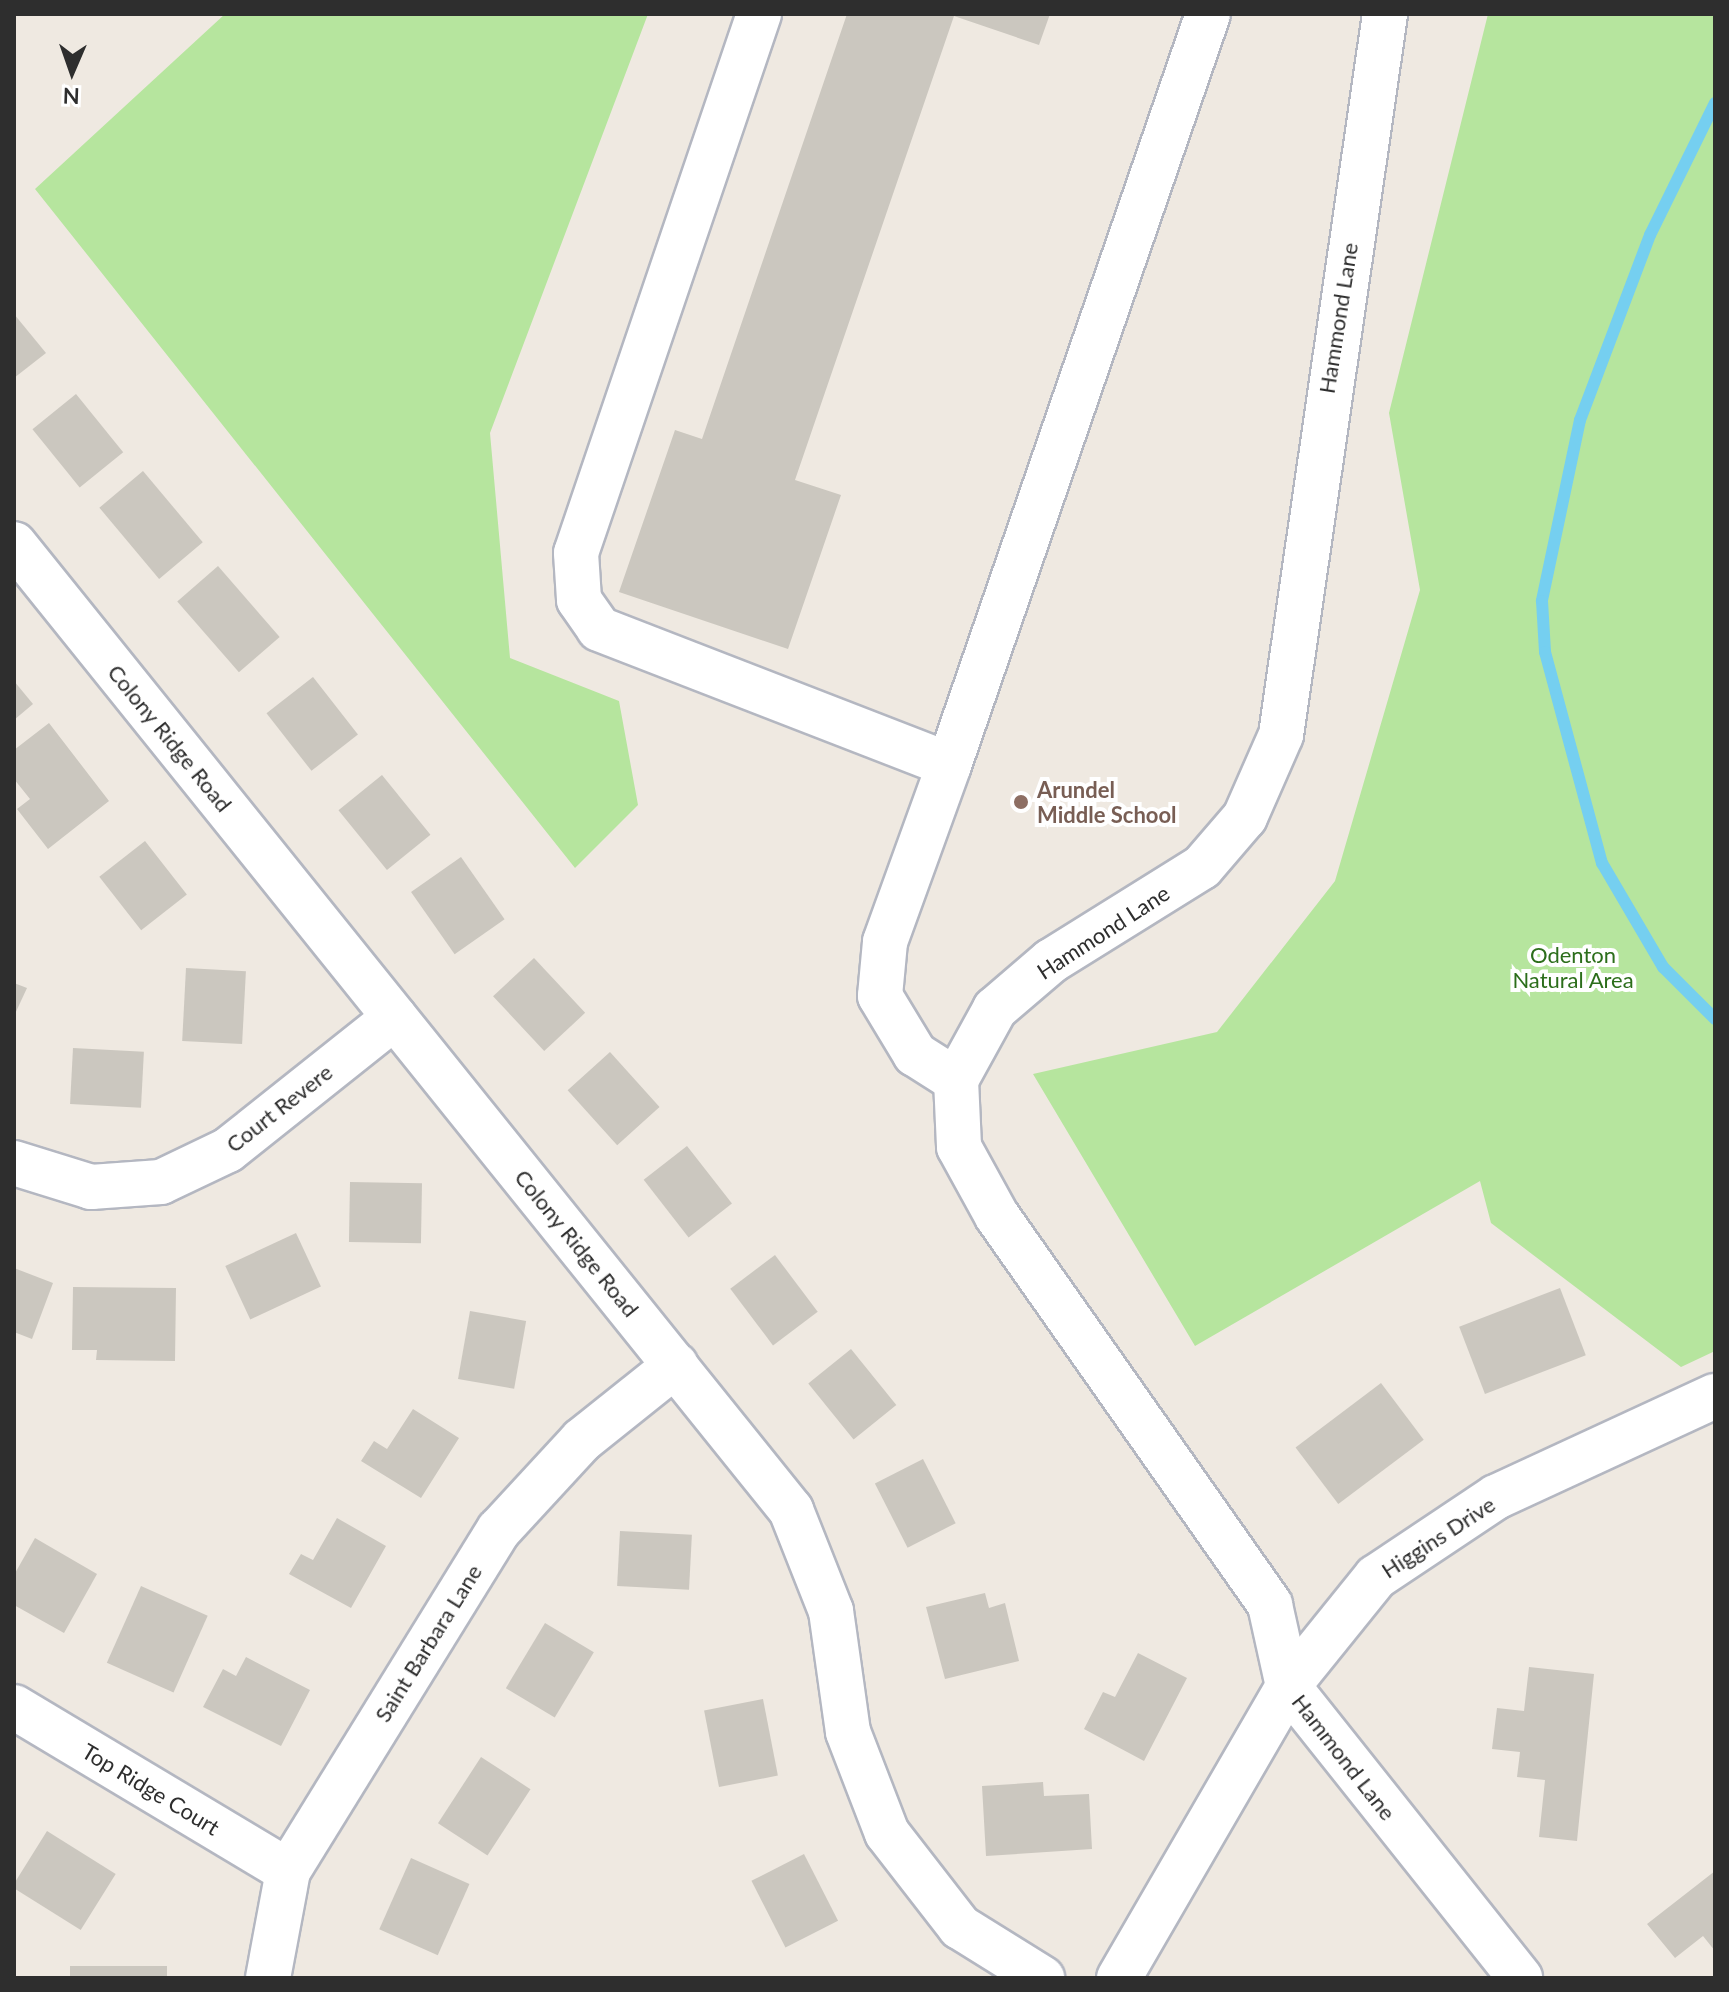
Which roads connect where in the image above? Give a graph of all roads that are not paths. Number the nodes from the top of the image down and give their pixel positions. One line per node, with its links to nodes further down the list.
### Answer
1 (759, 14): 5 (street)
2 (1208, 14): 5 (street)
3 (1385, 14): 7 (street, Hammond Lane)
4 (14, 544): 6 (street, Colony Ridge Road)
5 (949, 765): 7 (street)
6 (395, 1017): 8 (street, Court Revere); 9 (street, Colony Ridge Road)
7 (956, 1080): 11 (street, Hammond Lane)
8 (14, 1163)
9 (676, 1365): 13 (street, Saint Barbara Lane); 15 (street, Colony Ridge Road)
10 (1715, 1396): 11 (street, Higgins Drive)
11 (1288, 1686): 16 (street, Higgins Drive); 17 (street, Hammond Lane)
12 (14, 1707): 13 (street, Top Ridge Court)
13 (288, 1871): 14 (street, Saint Barbara Lane)
14 (268, 1978)
15 (1042, 1978)
16 (1119, 1978)
17 (1520, 1978)

